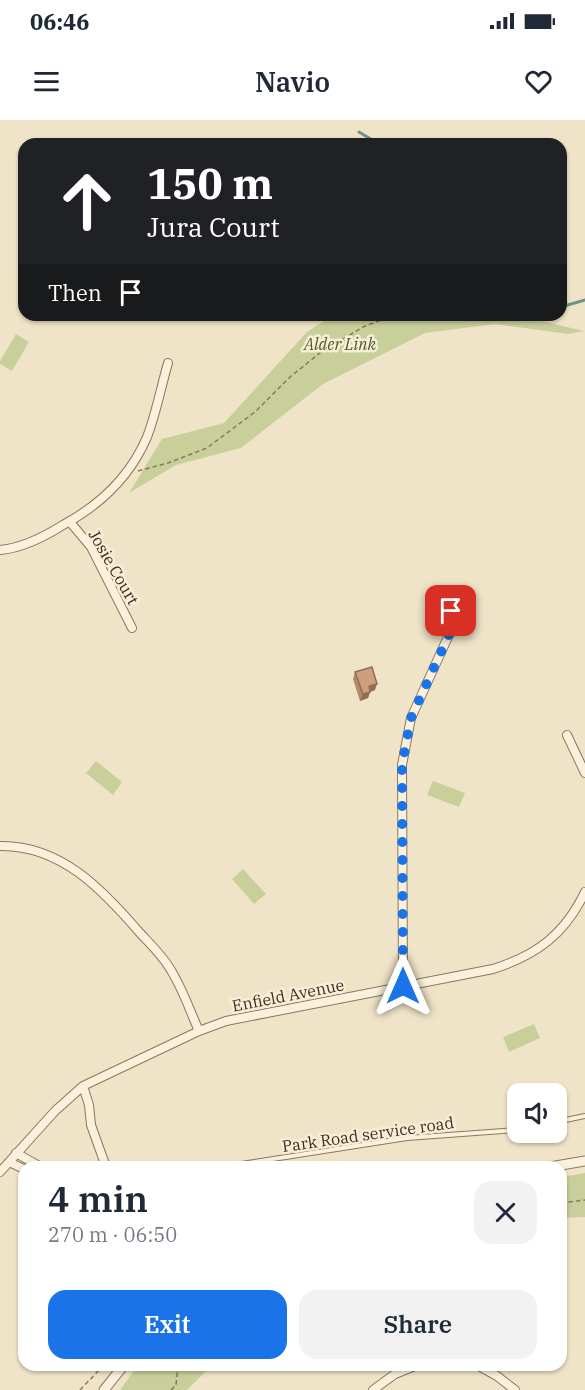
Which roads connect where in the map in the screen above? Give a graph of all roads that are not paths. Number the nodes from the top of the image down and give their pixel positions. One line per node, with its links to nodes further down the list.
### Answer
1 (168, 363): 2 (street)
2 (70, 522): 3 (street); 5 (street, Josie Court)
3 (0, 550)
4 (451, 611): 10 (street)
5 (132, 628)
6 (567, 735): 7 (street)
7 (585, 772)
8 (0, 846): 11 (street)
9 (585, 892): 10 (street, Enfield Avenue)
10 (403, 986): 11 (street, Enfield Avenue)
11 (199, 1031): 12 (street, Enfield Avenue)
12 (84, 1086): 16 (street, Enfield Avenue); 18 (street)
13 (585, 1116): 14 (lane)
14 (567, 1120)
15 (507, 1131): 19 (lane, Park Road service road)
16 (16, 1153): 17 (street); 21 (street, Enfield Avenue)
17 (30, 1161)
18 (104, 1161)
19 (260, 1161)
20 (585, 1161): 22 (street)
21 (9, 1162): 23 (street); 24 (street, Enfield Avenue)
22 (567, 1164)
23 (18, 1166)
24 (0, 1172)
25 (119, 1371): 28 (street)
26 (402, 1371): 29 (street)
27 (488, 1371): 30 (street)
28 (104, 1390)
29 (373, 1390)
30 (515, 1390)

